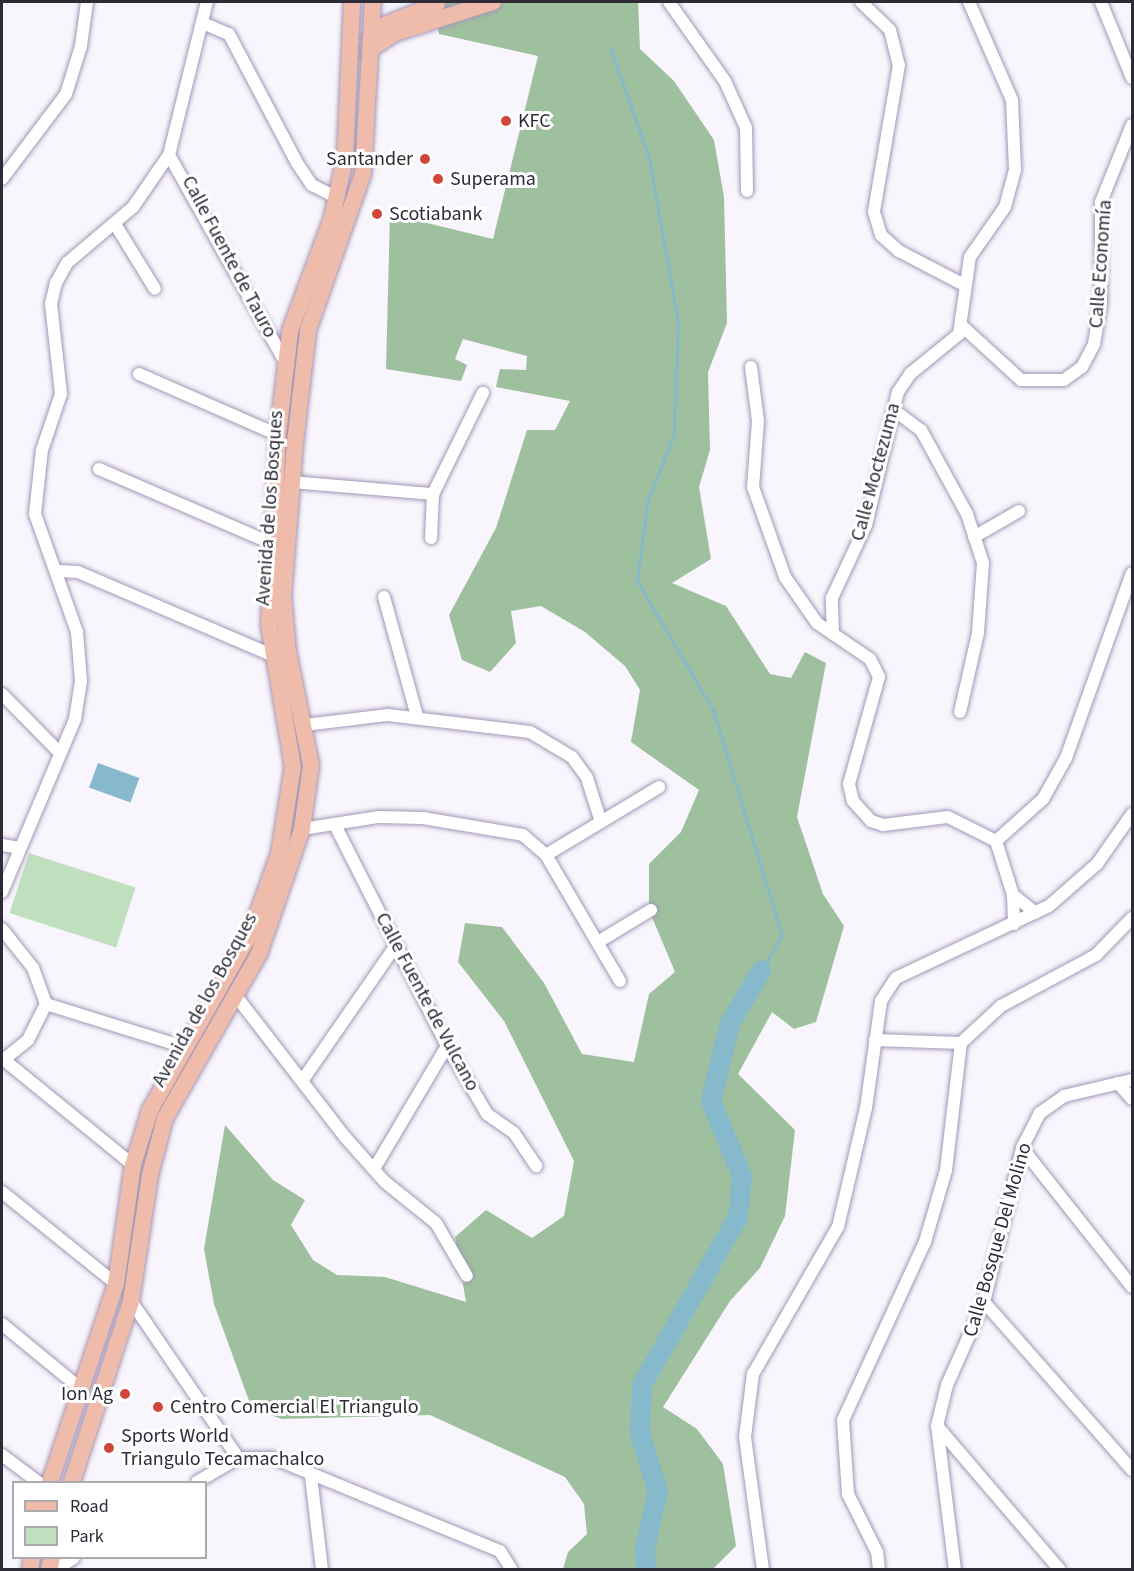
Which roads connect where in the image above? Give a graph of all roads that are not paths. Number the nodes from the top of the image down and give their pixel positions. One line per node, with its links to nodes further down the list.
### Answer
1 (87, 2): 19 (street)
2 (207, 2): 12 (street)
3 (352, 2): 21 (main road, Avenida de los Bosques)
4 (373, 2): 14 (main road, Avenida de los Bosques)
5 (414, 2): 11 (main road)
6 (493, 2): 11 (main road)
7 (669, 2): 20 (street)
8 (861, 2): 24 (street)
9 (969, 2): 24 (street)
10 (1101, 2): 16 (street)
11 (446, 6): 13 (main road); 14 (main road)
12 (205, 24): 18 (street); 21 (street)
13 (382, 26)
14 (372, 48): 34 (main road, Avenida de los Bosques)
15 (358, 60): 22 (main road)
16 (1132, 78)
17 (1132, 125): 26 (street, Calle Economía)
18 (169, 154): 23 (street); 27 (street, Calle Fuente de Tauro)
19 (2, 179)
20 (747, 191)
21 (336, 197): 22 (main road, Avenida de los Bosques)
22 (332, 218): 27 (main road, Avenida de los Bosques)
23 (115, 224): 25 (street); 40 (street)
24 (962, 284): 26 (street)
25 (155, 289)
26 (962, 326): 31 (street, Calle Moctezuma)
27 (285, 362): 32 (main road, Avenida de los Bosques)
28 (751, 367): 43 (street)
29 (139, 374): 32 (street)
30 (483, 393): 35 (street)
31 (894, 410): 37 (street); 43 (street, Calle Moctezuma)
32 (278, 435): 39 (main road, Avenida de los Bosques)
33 (99, 469): 39 (street)
34 (292, 482): 35 (street); 44 (main road, Avenida de los Bosques)
35 (433, 494): 38 (street)
36 (1019, 511): 37 (street)
37 (974, 537): 46 (street)
38 (431, 538)
39 (271, 543): 44 (main road, Avenida de los Bosques)
40 (59, 571): 44 (street); 49 (street)
41 (1132, 573): 55 (street)
42 (384, 597): 47 (street)
43 (833, 634): 55 (street)
44 (280, 653): 48 (main road, Avenida de los Bosques); 74 (main road, Avenida de los Bosques)
45 (2, 694): 49 (street)
46 (960, 711)
47 (417, 716): 48 (street); 52 (street)
48 (305, 725): 54 (main road, Avenida de los Bosques)
49 (60, 753): 57 (street)
50 (659, 787): 52 (street)
51 (1132, 814): 62 (street)
52 (601, 822): 58 (street)
53 (335, 825): 54 (street); 58 (street); 67 (street, Calle Fuente de Vulcano)
54 (302, 829): 69 (main road, Avenida de los Bosques)
55 (996, 841): 60 (street)
56 (2, 845): 57 (street)
57 (20, 848): 59 (street)
58 (546, 855): 66 (street)
59 (2, 892)
60 (1013, 895): 62 (street); 64 (street)
61 (651, 910): 66 (street)
62 (1036, 913): 64 (street)
63 (1132, 918): 72 (street)
64 (1014, 924): 71 (street)
65 (2, 930): 70 (street)
66 (598, 942): 68 (street)
67 (396, 945): 73 (street, Calle Fuente de Vulcano); 77 (street)
68 (620, 981)
69 (236, 996): 77 (street); 88 (main road, Avenida de los Bosques)
70 (46, 1004): 74 (street); 75 (street)
71 (875, 1040): 72 (street); 105 (street)
72 (961, 1043): 106 (street)
73 (447, 1046): 82 (street, Calle Fuente de Vulcano); 83 (street)
74 (184, 1047): 81 (main road, Avenida de los Bosques)
75 (2, 1060): 81 (street)
76 (1132, 1080): 78 (street, Calle Bosque Del Molino)
77 (302, 1081): 83 (street)
78 (1118, 1083): 79 (street); 80 (street, Calle Bosque Del Molino)
79 (1132, 1099)
80 (1022, 1148): 87 (street); 89 (street, Calle Bosque Del Molino)
81 (133, 1166): 86 (main road, Avenida de los Bosques)
82 (536, 1166)
83 (374, 1169): 85 (street)
84 (2, 1191): 86 (street)
85 (467, 1276)
86 (116, 1284): 91 (main road, Avenida de los Bosques)
87 (1132, 1287)
88 (131, 1301): 94 (street); 99 (main road, Avenida de los Bosques)
89 (984, 1302): 92 (street, Calle Bosque Del Molino); 95 (street)
90 (2, 1324): 91 (street)
91 (80, 1388): 98 (main road, Avenida de los Bosques)
92 (937, 1426): 107 (street, Calle Bosque Del Molino); 108 (street)
93 (2, 1455): 97 (street)
94 (238, 1458): 96 (street); 100 (street)
95 (1132, 1470)
96 (311, 1476): 103 (street); 104 (street)
97 (37, 1481)
98 (51, 1481)
99 (72, 1481)
100 (199, 1481)
101 (71, 1559): 102 (street)
102 (54, 1569)
103 (322, 1569)
104 (512, 1569)
105 (763, 1569)
106 (879, 1569)
107 (955, 1569)
108 (1060, 1569)

